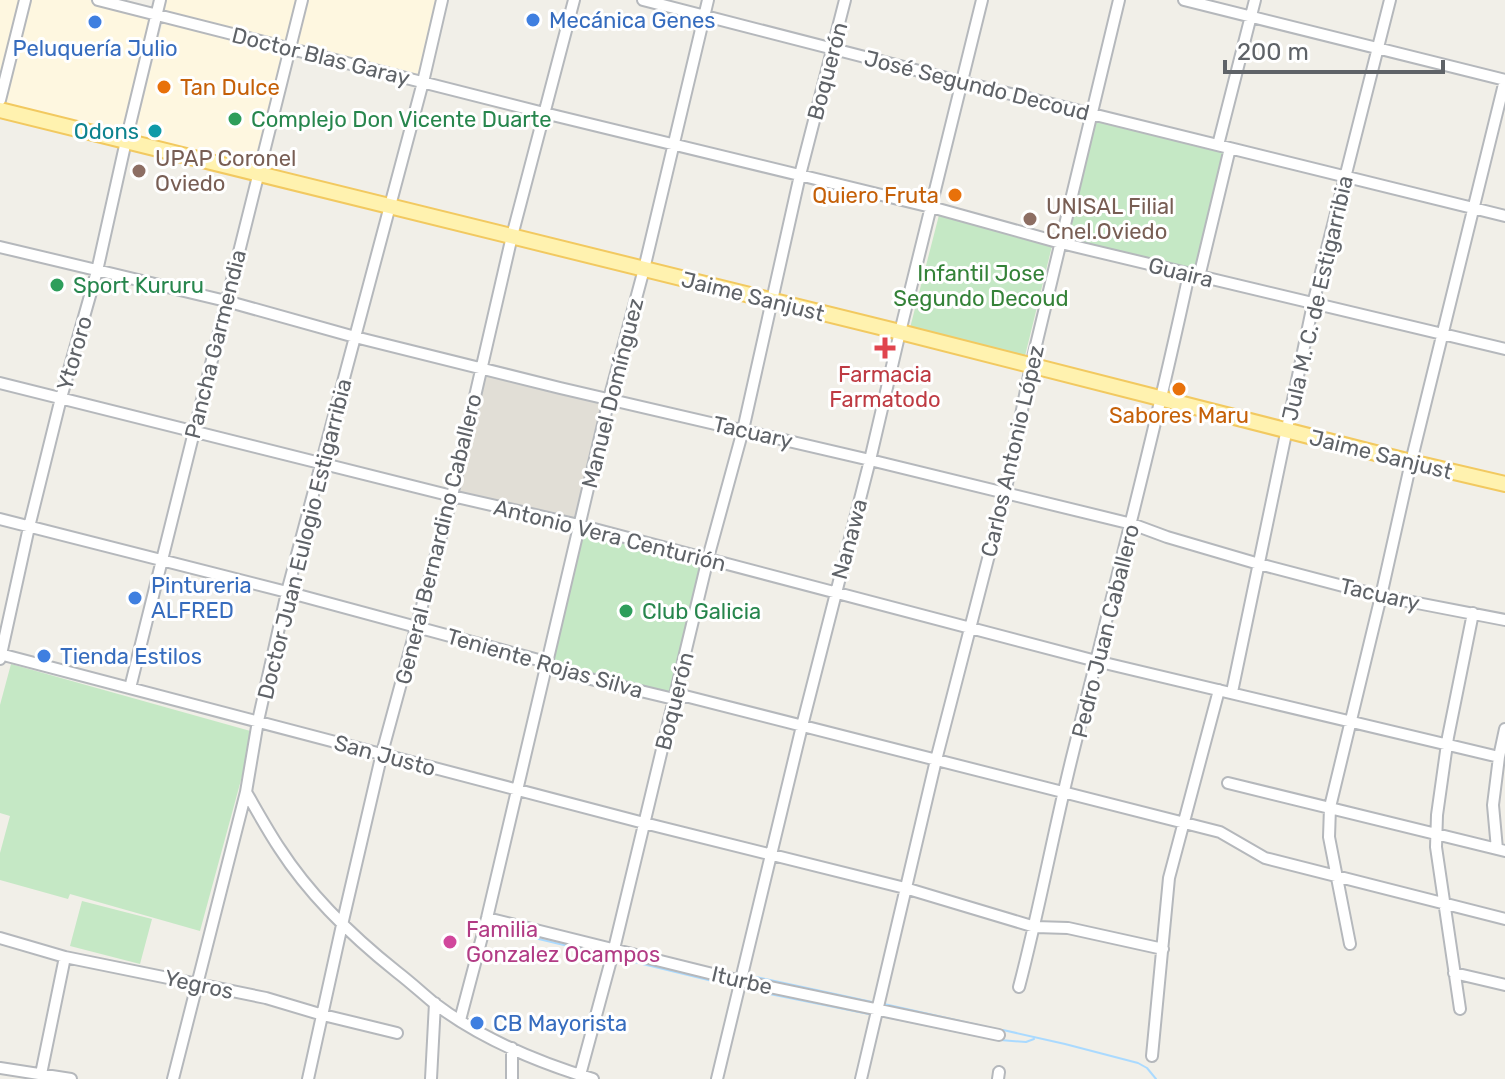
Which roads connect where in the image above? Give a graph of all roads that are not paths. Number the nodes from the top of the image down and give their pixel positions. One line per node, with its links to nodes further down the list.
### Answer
1 (25, 0): 24 (street)
2 (98, 0): 15 (street, Doctor Blas Garay)
3 (160, 0): 15 (street, Ytororo)
4 (302, 0): 18 (street, Pancha Garmendia)
5 (442, 0): 22 (street, Doctor Juan Eulogio Estigarribia)
6 (574, 0): 26 (street, General Bernardino Caballero)
7 (643, 0): 16 (street, José Segundo Decoud)
8 (708, 0): 16 (street, Manuel Domínguez)
9 (845, 0): 20 (street, Boquerón)
10 (982, 0): 23 (street, Nanawa)
11 (1119, 0): 27 (street, Carlos Antonio López)
12 (1184, 0): 17 (street)
13 (1255, 0): 17 (street)
14 (1390, 0): 19 (street, Jula M. C. de Estigarribia)
15 (156, 15): 18 (street, Doctor Blas Garay); 28 (street, Ytororo)
16 (705, 16): 20 (street, José Segundo Decoud); 29 (street, Manuel Domínguez)
17 (1251, 17): 19 (street); 30 (street)
18 (289, 48): 22 (street, Doctor Blas Garay); 32 (street, Pancha Garmendia)
19 (1378, 48): 21 (street); 34 (street, Jula M. C. de Estigarribia)
20 (832, 49): 23 (street, José Segundo Decoud); 33 (street, Boquerón)
21 (1505, 80): 37 (street)
22 (423, 82): 26 (street, Doctor Blas Garay); 35 (street, Doctor Juan Eulogio Estigarribia)
23 (962, 82): 27 (street, José Segundo Decoud); 36 (street, Nanawa)
24 (0, 100)
25 (0, 110): 28 (main road, Jaime Sanjust)
26 (544, 113): 29 (street, Doctor Blas Garay); 39 (street, General Bernardino Caballero)
27 (1092, 114): 30 (street, José Segundo Decoud); 40 (street, Carlos Antonio López)
28 (126, 141): 32 (main road, Jaime Sanjust); 43 (street, Ytororo)
29 (673, 144): 33 (street, Guaira); 42 (street, Manuel Domínguez)
30 (1218, 145): 31 (street, José Segundo Decoud)
31 (1230, 148): 34 (street, José Segundo Decoud); 44 (street, Pedro Juan Caballero)
32 (257, 173): 35 (main road, Jaime Sanjust); 46 (street, Pancha Garmendia)
33 (800, 175): 36 (street, Guaira); 45 (street, Boquerón)
34 (1345, 177): 37 (street, José Segundo Decoud); 47 (street, Jula M. C. de Estigarribia)
35 (390, 207): 39 (main road, Jaime Sanjust); 50 (street, Doctor Juan Eulogio Estigarribia)
36 (931, 207): 40 (street, Guaira); 48 (street, Nanawa)
37 (1474, 208): 38 (street, José Segundo Decoud); 49 (street)
38 (1505, 216)
39 (512, 236): 42 (main road, Jaime Sanjust); 53 (street, General Bernardino Caballero)
40 (1061, 243): 44 (street, Guaira); 52 (street, Carlos Antonio López)
41 (0, 247): 43 (street, Tacuary)
42 (644, 269): 45 (main road, Jaime Sanjust); 56 (street, Manuel Domínguez)
43 (97, 271): 46 (street, Tacuary); 55 (street, Ytororo)
44 (1194, 275): 47 (street, Guaira); 57 (street, Pedro Juan Caballero)
45 (771, 300): 48 (main road, Jaime Sanjust); 58 (street, Boquerón)
46 (226, 301): 50 (street, Tacuary); 60 (street, Pancha Garmendia)
47 (1313, 304): 49 (street, Guaira); 59 (street, Jula M. C. de Estigarribia)
48 (900, 332): 52 (main road, Jaime Sanjust); 61 (street, Nanawa)
49 (1442, 334): 51 (street, Guaira); 62 (street)
50 (355, 337): 53 (street, Tacuary); 63 (street, Doctor Juan Eulogio Estigarribia)
51 (1505, 349)
52 (1031, 366): 57 (main road, Jaime Sanjust); 65 (street, Carlos Antonio López)
53 (482, 367): 56 (street, Tacuary); 66 (street, General Bernardino Caballero)
54 (0, 383): 55 (street, Antonio Vera Centurión)
55 (61, 398): 60 (street, Antonio Vera Centurión); 70 (street, Ytororo)
56 (609, 399): 58 (street, Tacuary); 69 (street, Manuel Domínguez)
57 (1162, 400): 59 (main road, Jaime Sanjust); 68 (street, Pedro Juan Caballero)
58 (743, 430): 61 (street, Tacuary); 71 (street, Boquerón)
59 (1286, 431): 62 (main road, Jaime Sanjust); 73 (street, Jula M. C. de Estigarribia)
60 (194, 432): 63 (street, Antonio Vera Centurión); 72 (street, Pancha Garmendia)
61 (870, 460): 65 (street, Tacuary); 75 (street, Nanawa)
62 (1411, 462): 64 (main road, Jaime Sanjust); 76 (street)
63 (320, 463): 66 (street, Antonio Vera Centurión); 74 (street, Doctor Juan Eulogio Estigarribia)
64 (1505, 484)
65 (1005, 493): 68 (street, Tacuary); 80 (street, Carlos Antonio López)
66 (452, 496): 69 (street, Antonio Vera Centurión); 79 (street, General Bernardino Caballero)
67 (0, 519): 70 (street, Teniente Rojas Silva)
68 (1132, 524): 73 (street, Tacuary); 82 (street, Pedro Juan Caballero)
69 (579, 525): 71 (street, Antonio Vera Centurión); 83 (street, Manuel Domínguez)
70 (29, 527): 72 (street, Teniente Rojas Silva); 81 (street, Ytororo)
71 (708, 558): 75 (street, Antonio Vera Centurión); 87 (street, Boquerón)
72 (161, 560): 74 (street, Teniente Rojas Silva); 84 (street, Pancha Garmendia)
73 (1259, 564): 76 (street, Tacuary); 86 (street, Jula M. C. de Estigarribia)
74 (287, 592): 79 (street, Teniente Rojas Silva); 88 (street, Doctor Juan Eulogio Estigarribia)
75 (835, 592): 80 (street, Antonio Vera Centurión); 90 (street, Nanawa)
76 (1381, 596): 77 (street, Tacuary); 89 (street)
77 (1473, 613): 78 (street, Tacuary); 92 (street)
78 (1505, 620)
79 (416, 627): 83 (street, Teniente Rojas Silva); 93 (street, General Bernardino Caballero)
80 (970, 628): 82 (street, Antonio Vera Centurión); 95 (street, Carlos Antonio López)
81 (0, 656): 84 (street, San Justo)
82 (1096, 661): 85 (street, Antonio Vera Centurión); 99 (street, Pedro Juan Caballero)
83 (546, 662): 87 (street, Teniente Rojas Silva); 97 (street, Manuel Domínguez)
84 (130, 688): 88 (street, San Justo)
85 (1219, 690): 86 (street, Antonio Vera Centurión); 104 (street)
86 (1232, 692): 89 (street, Antonio Vera Centurión)
87 (674, 699): 90 (street, Teniente Rojas Silva); 103 (street, Boquerón)
88 (258, 721): 93 (street, San Justo); 98 (street, Doctor Juan Eulogio Estigarribia)
89 (1350, 722): 92 (street, Antonio Vera Centurión); 101 (street)
90 (802, 726): 95 (street, Teniente Rojas Silva); 107 (street, Nanawa)
91 (1505, 729): 94 (street)
92 (1447, 744): 94 (street, Antonio Vera Centurión); 105 (street)
93 (382, 753): 97 (street, San Justo); 113 (street, General Bernardino Caballero)
94 (1499, 757): 100 (street)
95 (936, 760): 99 (street, Teniente Rojas Silva); 109 (street, Carlos Antonio López)
96 (1228, 783): 101 (street)
97 (516, 789): 103 (street, San Justo); 111 (street, Manuel Domínguez)
98 (246, 792): 113 (street); 122 (street, Doctor Juan Eulogio Estigarribia)
99 (1064, 793): 104 (street, Teniente Rojas Silva); 114 (street, Pedro Juan Caballero)
100 (1493, 805): 102 (street); 106 (street)
101 (1330, 807): 105 (street); 108 (street)
102 (1505, 808)
103 (644, 823): 107 (street, San Justo); 117 (street, Boquerón)
104 (1183, 824): 108 (street, Teniente Rojas Silva); 118 (street)
105 (1437, 833): 106 (street); 110 (street)
106 (1501, 850)
107 (771, 854): 109 (street, San Justo); 121 (street, Nanawa)
108 (1337, 876): 110 (street, Teniente Rojas Silva); 116 (street)
109 (905, 888): 114 (street, San Justo); 127 (street, Carlos Antonio López)
110 (1444, 904): 112 (street, Teniente Rojas Silva); 120 (street)
111 (487, 918): 117 (street, Iturbe); 129 (street, Manuel Domínguez)
112 (1505, 919)
113 (342, 925): 125 (street); 128 (street, General Bernardino Caballero)
114 (1035, 927): 118 (street, San Justo); 124 (street, Pedro Juan Caballero)
115 (0, 938): 119 (street, Yegros)
116 (1350, 944)
117 (614, 949): 121 (street, Iturbe); 136 (street, Boquerón)
118 (1163, 949): 133 (street)
119 (65, 957): 122 (street, Yegros); 135 (street)
120 (1454, 973): 123 (street); 126 (street)
121 (741, 981): 127 (street, Iturbe); 143 (street, Nanawa)
122 (198, 984): 128 (street, Yegros); 138 (street, Doctor Juan Eulogio Estigarribia)
123 (1505, 985)
124 (1019, 987)
125 (435, 1003): 129 (street); 140 (street)
126 (1460, 1009)
127 (876, 1010): 131 (street, Iturbe); 144 (street, Carlos Antonio López)
128 (323, 1015): 130 (street, Yegros); 139 (street, General Bernardino Caballero)
129 (460, 1020): 132 (street)
130 (397, 1033)
131 (999, 1035)
132 (512, 1048): 136 (street); 141 (street)
133 (1152, 1056)
134 (0, 1068): 135 (street)
135 (41, 1074): 137 (street)
136 (580, 1075): 142 (street)
137 (71, 1079)
138 (173, 1079)
139 (308, 1079)
140 (431, 1079)
141 (512, 1079)
142 (593, 1079)
143 (717, 1079)
144 (861, 1079)

